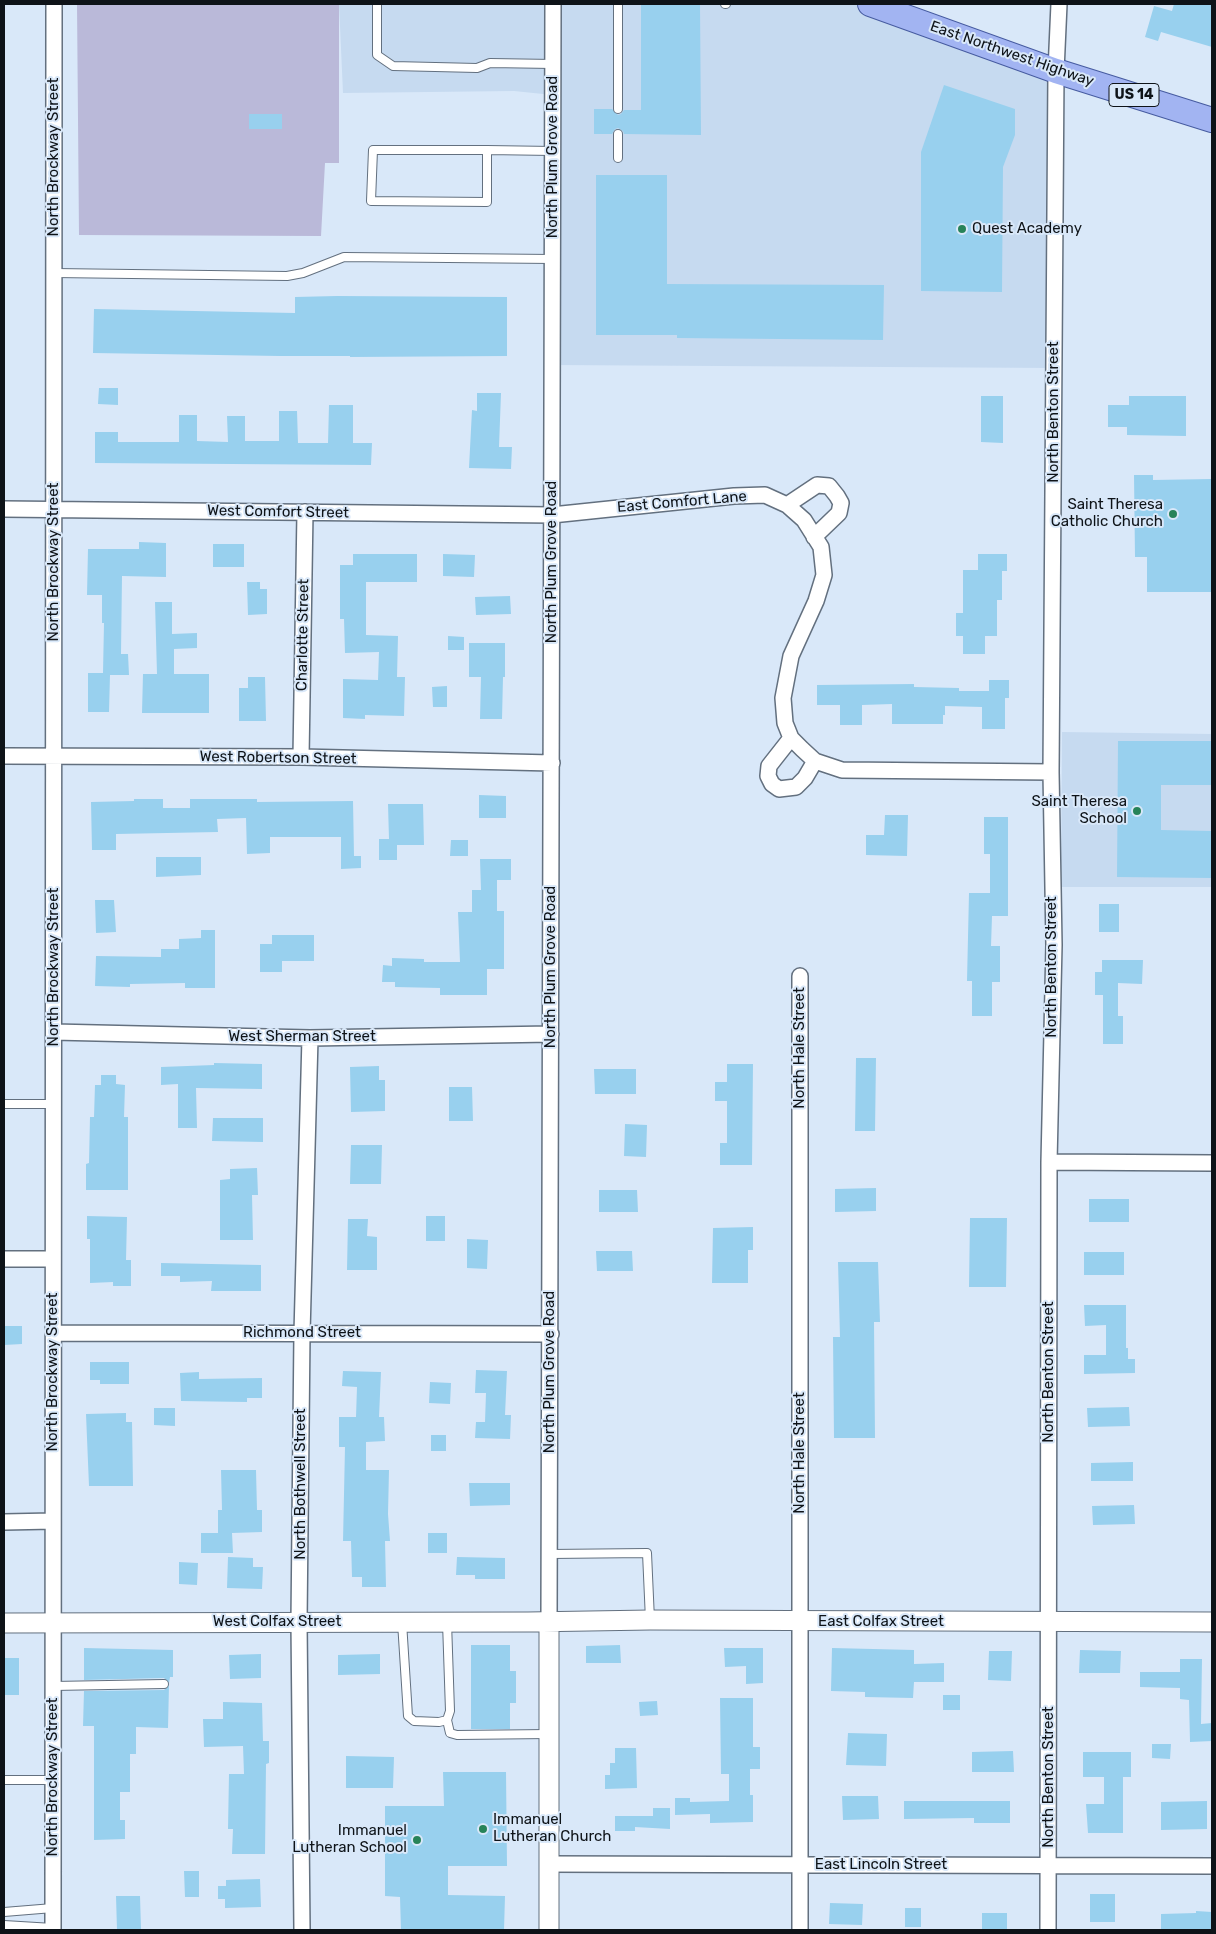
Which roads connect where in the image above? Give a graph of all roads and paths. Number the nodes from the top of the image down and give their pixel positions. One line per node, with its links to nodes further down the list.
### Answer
1 (54, 4): 16 (street, North Brockway Street)
2 (377, 4): 7 (lane)
3 (553, 4): 7 (street, North Plum Grove Road)
4 (618, 4): 9 (lane)
5 (870, 4): 8 (main road, East Northwest Highway / US 14)
6 (1059, 4): 8 (street, North Benton Street)
7 (553, 64): 13 (street, North Plum Grove Road)
8 (1056, 71): 10 (main road, East Northwest Highway / US 14); 29 (street, North Benton Street)
9 (618, 110)
10 (1212, 120)
11 (618, 134): 14 (lane)
12 (487, 150): 12 (lane); 13 (lane)
13 (553, 151): 15 (street, North Plum Grove Road)
14 (618, 158)
15 (553, 259): 16 (lane); 21 (street, North Plum Grove Road)
16 (54, 272): 19 (street, North Brockway Street)
17 (787, 505): 21 (street, East Comfort Lane); 22 (street, East Comfort Lane); 22 (street)
18 (4, 509): 19 (street, West Comfort Street)
19 (54, 509): 20 (street, West Comfort Street); 25 (street, North Brockway Street)
20 (305, 512): 21 (street, West Comfort Street); 26 (street, Charlotte Street)
21 (552, 515): 28 (street, North Plum Grove Road)
22 (814, 537): 23 (street, East Comfort Lane)
23 (791, 738): 27 (street); 27 (street)
24 (4, 756): 25 (street, West Robertson Street)
25 (54, 756): 26 (street, West Robertson Street); 31 (street, North Brockway Street)
26 (301, 757): 28 (street, West Robertson Street)
27 (816, 761): 29 (street)
28 (552, 763): 32 (street, North Plum Grove Road)
29 (1051, 772): 36 (street, North Benton Street)
30 (800, 976): 51 (street, North Hale Street)
31 (54, 1032): 33 (street, West Sherman Street); 35 (street, North Brockway Street)
32 (551, 1034): 33 (street, West Sherman Street); 42 (street, North Plum Grove Road)
33 (310, 1038): 41 (street, North Bothwell Street)
34 (4, 1104): 35 (lane)
35 (54, 1104): 39 (street, North Brockway Street)
36 (1049, 1162): 37 (street); 52 (street, North Benton Street)
37 (1212, 1163)
38 (4, 1259): 39 (street)
39 (53, 1259): 40 (street, North Brockway Street)
40 (53, 1333): 41 (street, Richmond Street); 43 (street, North Brockway Street)
41 (302, 1333): 42 (street, Richmond Street); 47 (street, North Bothwell Street)
42 (550, 1334): 45 (street, North Plum Grove Road)
43 (53, 1521): 44 (street); 55 (street, North Brockway Street)
44 (4, 1522)
45 (550, 1554): 46 (lane); 50 (street, North Plum Grove Road)
46 (650, 1620): 50 (street, East Colfax Street); 51 (street, East Colfax Street)
47 (299, 1622): 48 (street, West Colfax Street); 55 (street, West Colfax Street); 70 (street, North Bothwell Street)
48 (402, 1622): 49 (street, West Colfax Street); 58 (lane)
49 (447, 1622): 50 (street, West Colfax Street); 58 (lane)
50 (550, 1622): 59 (street, North Plum Grove Road)
51 (800, 1622): 52 (street, East Colfax Street); 63 (street, North Hale Street)
52 (1049, 1622): 53 (street, East Colfax Street); 64 (street, North Benton Street)
53 (1212, 1622)
54 (4, 1623): 55 (street, West Colfax Street)
55 (53, 1623): 57 (street, North Brockway Street)
56 (164, 1684): 57 (lane)
57 (53, 1686): 61 (street, North Brockway Street)
58 (448, 1720): 59 (lane)
59 (549, 1734): 62 (street, North Plum Grove Road)
60 (4, 1780): 61 (lane)
61 (53, 1780): 66 (street, North Brockway Street)
62 (549, 1864): 63 (street, East Lincoln Street); 71 (street, North Plum Grove Road)
63 (800, 1865): 64 (street, East Lincoln Street); 72 (street, North Hale Street)
64 (1049, 1866): 65 (street, East Lincoln Street); 73 (street, North Benton Street)
65 (1212, 1866)
66 (53, 1908): 67 (lane); 69 (street, North Brockway Street)
67 (4, 1912)
68 (4, 1925): 69 (lane)
69 (53, 1929)
70 (302, 1930)
71 (549, 1930)
72 (800, 1930)
73 (1048, 1930)

